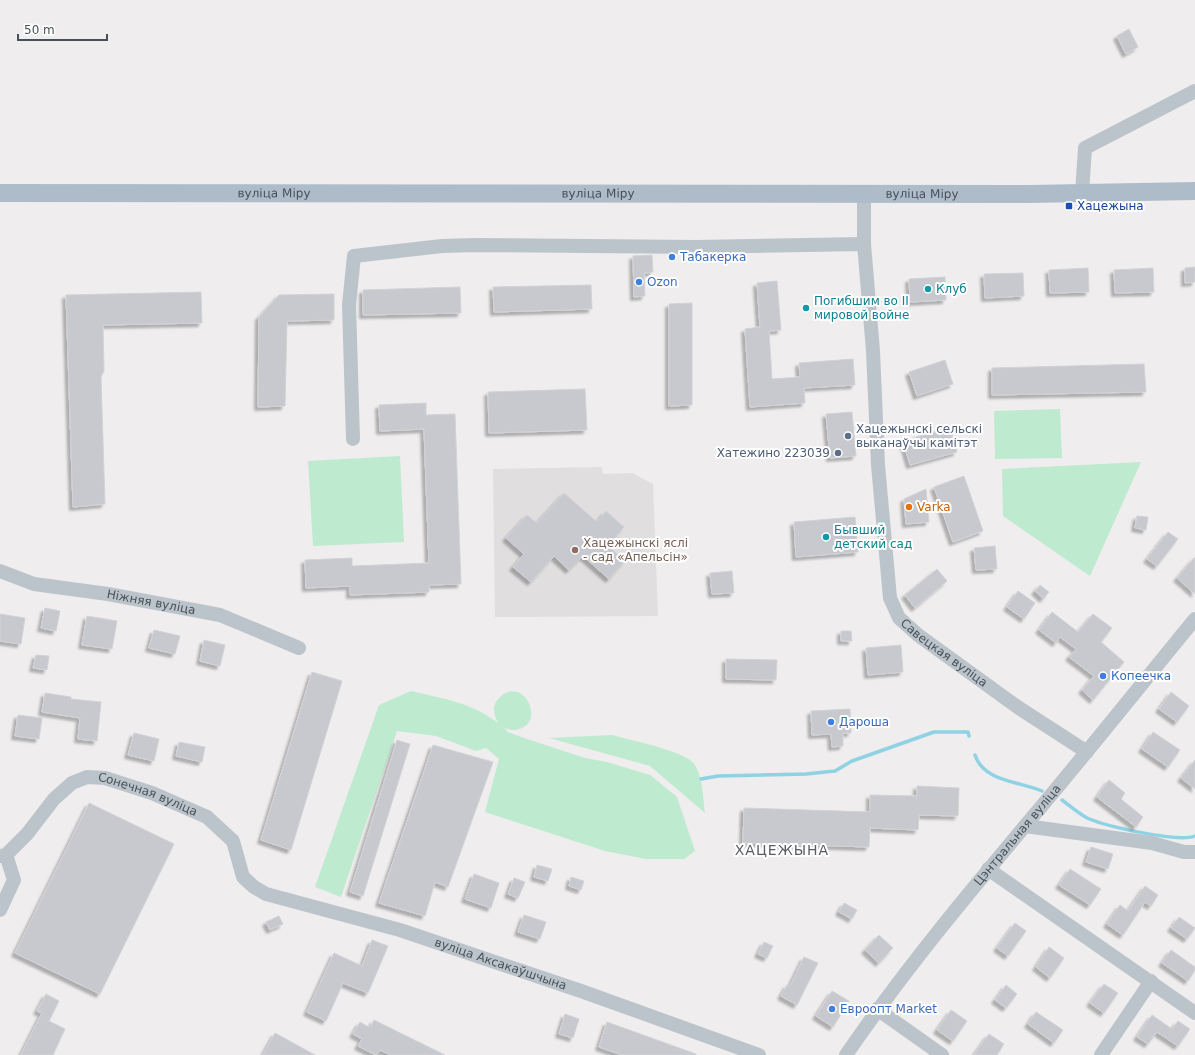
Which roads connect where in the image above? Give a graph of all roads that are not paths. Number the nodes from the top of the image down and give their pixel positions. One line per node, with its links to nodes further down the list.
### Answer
1 (1195, 91): 5 (street)
2 (1195, 191): 5 (main road, вуліца Міру)
3 (0, 193): 4 (main road, вуліца Міру)
4 (864, 193): 5 (main road, вуліца Міру); 6 (street, Савецкая вуліца)
5 (1082, 193)
6 (864, 244): 7 (street); 11 (street, Савецкая вуліца)
7 (353, 439)
8 (0, 571): 10 (street, Ніжняя вуліца)
9 (1195, 619): 11 (street, Цэнтральная вуліца)
10 (299, 648)
11 (1087, 752): 12 (street, Цэнтральная вуліца)
12 (1025, 826): 13 (street); 15 (street, Цэнтральная вуліца)
13 (1195, 852)
14 (3, 855): 16 (street, Сонечная вуліца); 17 (street)
15 (988, 869): 18 (street); 19 (street, Цэнтральная вуліца)
16 (243, 877): 21 (street, вуліца Аксакаўшчына)
17 (0, 910)
18 (1151, 981): 20 (street); 24 (street)
19 (877, 1009): 22 (street, Цэнтральная вуліца); 23 (street)
20 (1195, 1013)
21 (759, 1055)
22 (846, 1055)
23 (942, 1055)
24 (1101, 1055)

